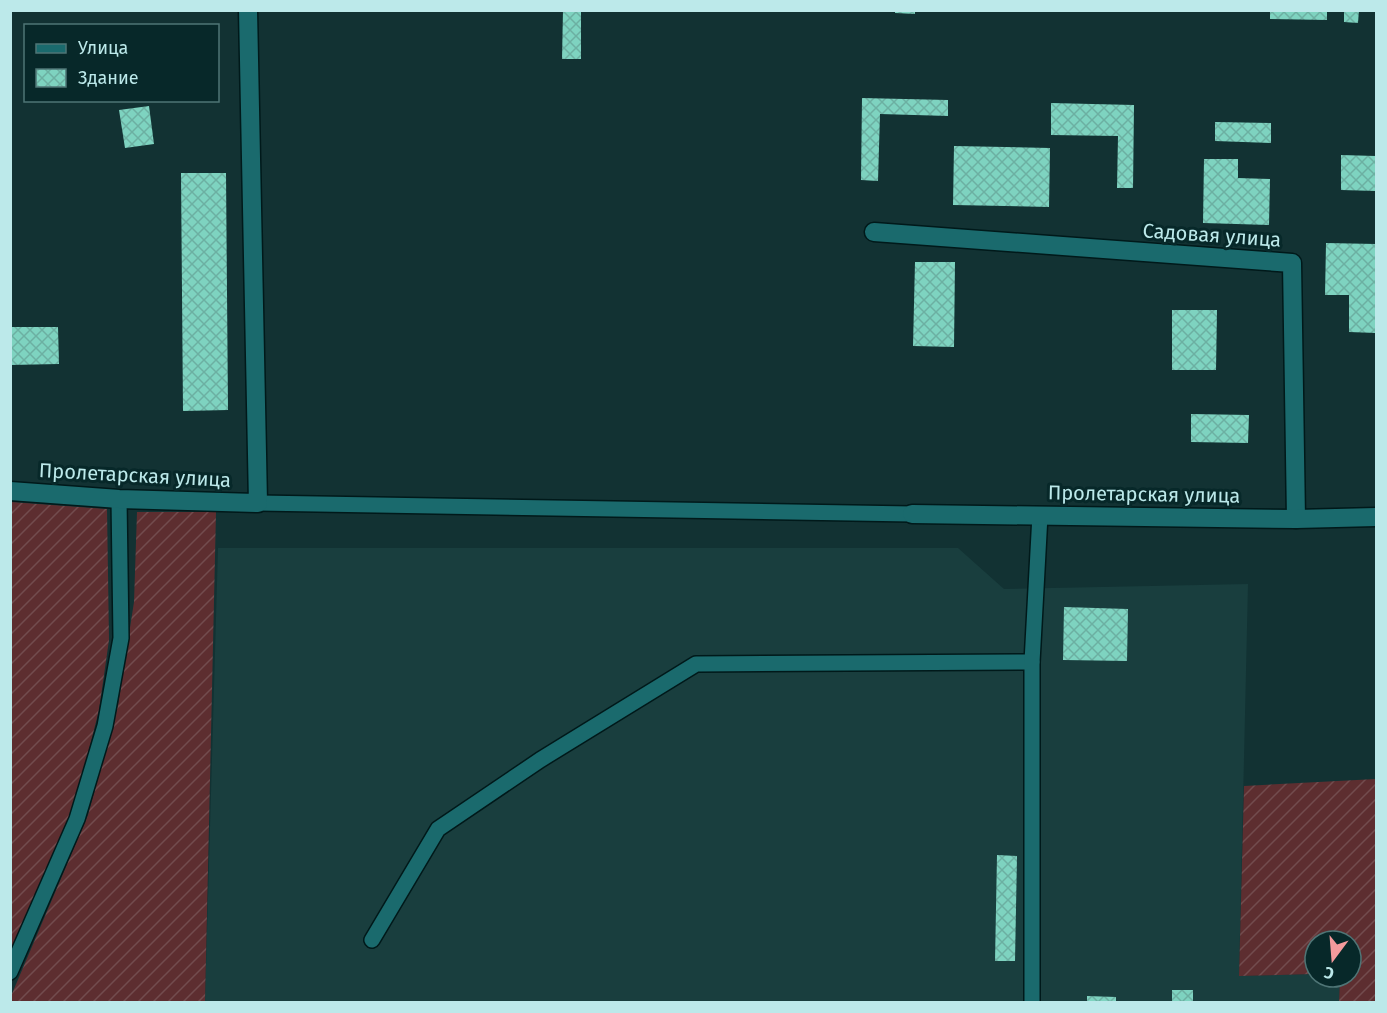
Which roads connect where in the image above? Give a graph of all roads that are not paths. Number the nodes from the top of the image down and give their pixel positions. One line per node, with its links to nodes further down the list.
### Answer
1 (248, 10): 5 (street)
2 (874, 232): 9 (street, Садовая улица)
3 (10, 490): 4 (street, Пролетарская улица)
4 (119, 499): 5 (street, Пролетарская улица); 12 (lane)
5 (258, 503): 6 (lane)
6 (912, 514): 7 (street, Пролетарская улица)
7 (1040, 515): 9 (street, Пролетарская улица); 10 (lane)
8 (1377, 517): 9 (street, Пролетарская улица)
9 (1296, 519)
10 (1032, 662): 11 (lane); 13 (lane)
11 (372, 940)
12 (10, 972)
13 (1032, 1002)

